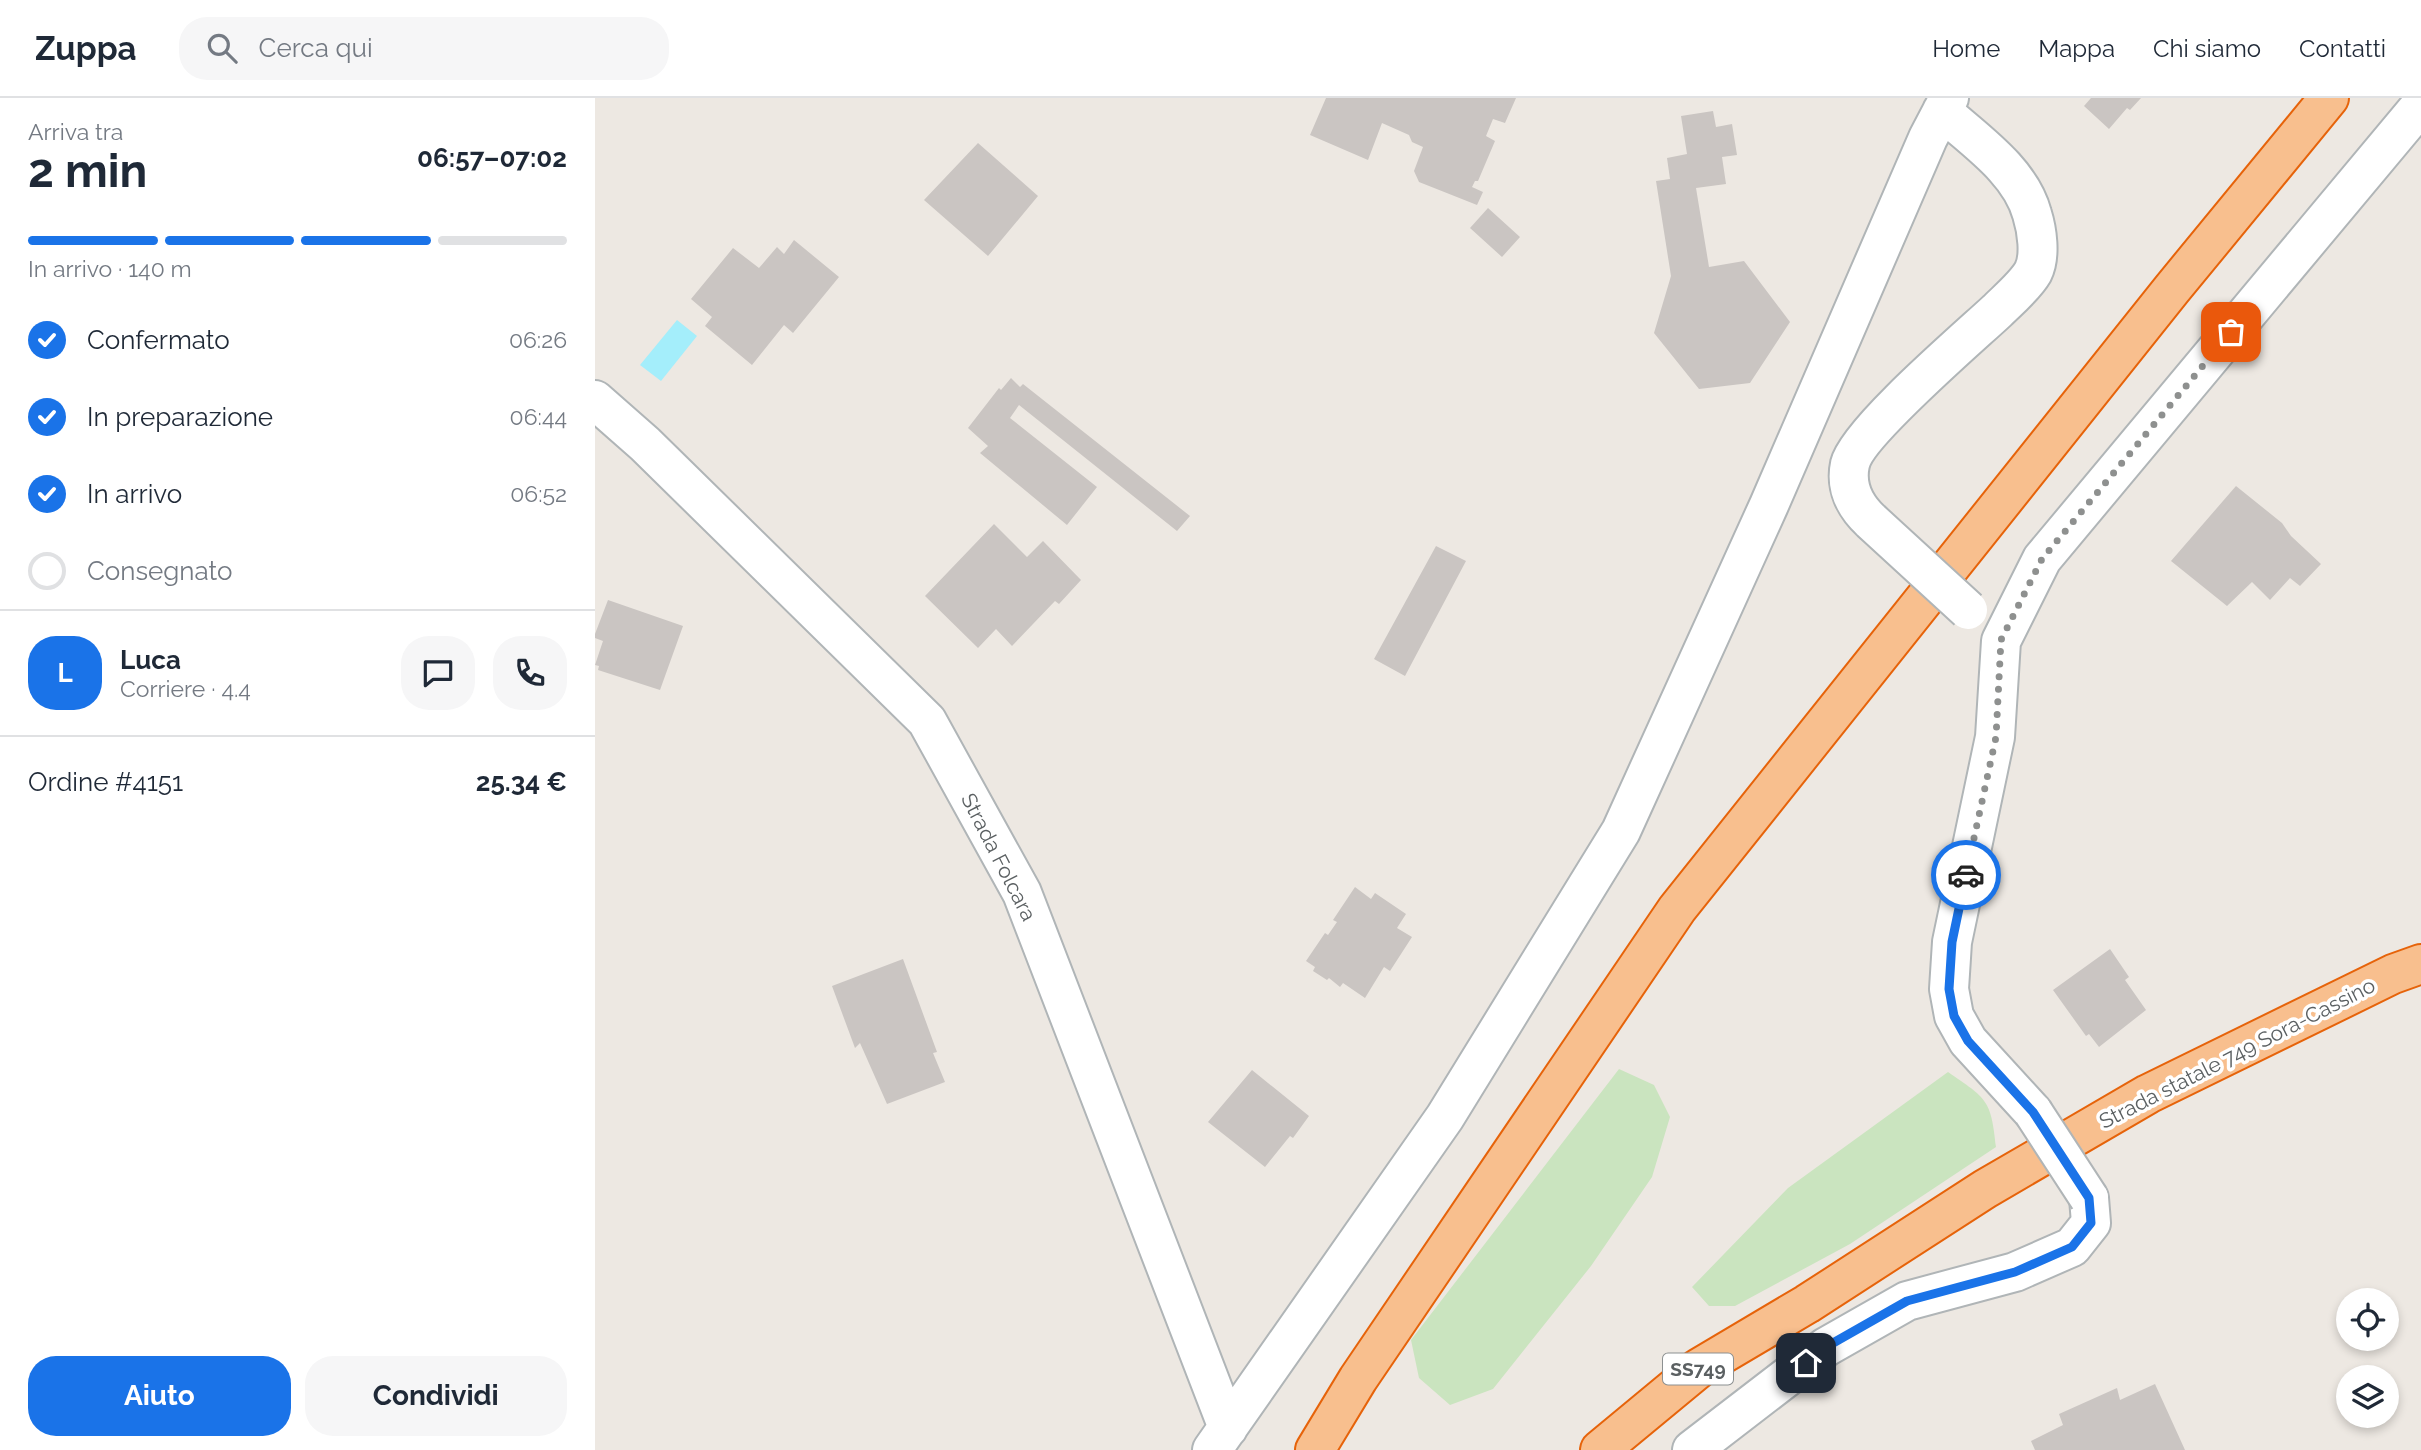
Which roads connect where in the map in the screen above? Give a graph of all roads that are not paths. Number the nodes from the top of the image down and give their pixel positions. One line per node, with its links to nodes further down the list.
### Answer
1 (2329, 98): 9 (highway)
2 (1946, 104): 5 (street, bridge); 8 (street)
3 (2421, 106): 5 (street)
4 (595, 400): 8 (street, Strada Folcara)
5 (2001, 640): 12 (street, bridge)
6 (2412, 972): 7 (highway, Strada statale 749 Sora-Cassino / SS749)
7 (1807, 1304): 10 (highway, Strada statale 749 Sora-Cassino / SS749); 11 (highway, Strada statale 749 Sora-Cassino / SS749)
8 (1220, 1439)
9 (1315, 1450)
10 (1600, 1450)
11 (1639, 1450)
12 (1692, 1450)

